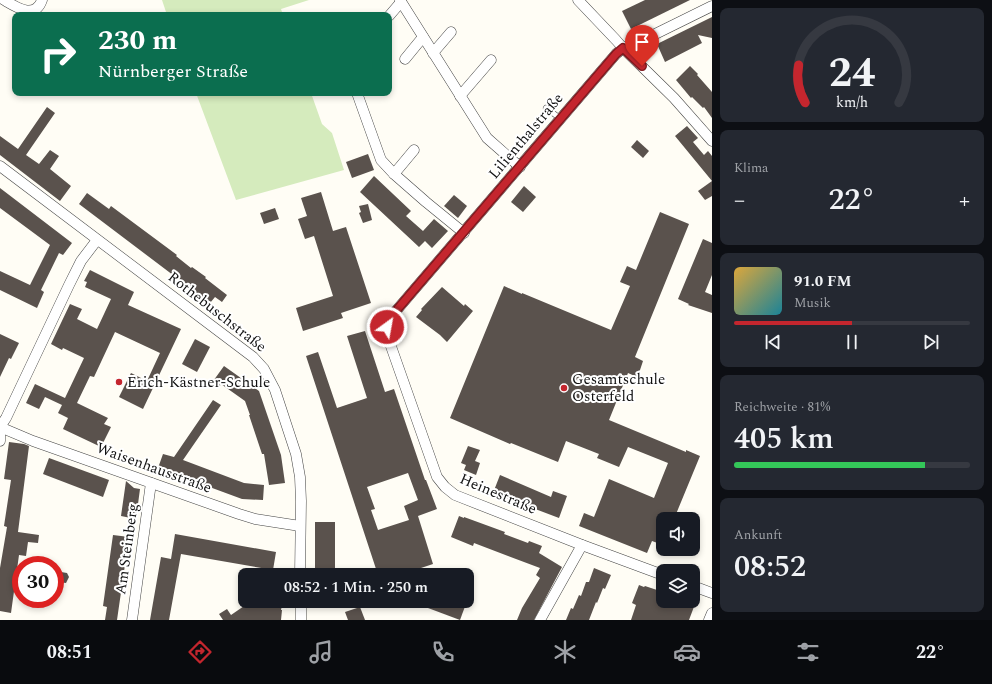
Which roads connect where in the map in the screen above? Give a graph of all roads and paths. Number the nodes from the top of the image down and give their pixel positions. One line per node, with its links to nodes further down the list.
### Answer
1 (4, 0): 2 (street)
2 (42, 0)
3 (578, 0): 9 (street)
4 (400, 1): 6 (street); 8 (street)
5 (712, 6): 9 (street, Lilienthalstraße)
6 (392, 12)
7 (451, 32): 10 (street)
8 (423, 37): 10 (street); 11 (street)
9 (623, 48): 16 (street, Lilienthalstraße); 17 (street)
10 (433, 53): 14 (street)
11 (404, 59)
12 (491, 60): 14 (street)
13 (358, 96): 21 (street)
14 (460, 96): 20 (street)
15 (546, 108): 16 (lane)
16 (561, 119): 20 (street, Lilienthalstraße)
17 (712, 141)
18 (414, 150): 21 (street)
19 (0, 166): 23 (street, Rothebuschstraße)
20 (520, 167): 22 (street, Lilienthalstraße)
21 (394, 174): 22 (street)
22 (464, 233): 24 (street, Lilienthalstraße)
23 (97, 240): 25 (street); 28 (street, Rothebuschstraße)
24 (389, 319): 29 (street, Heinestraße)
25 (0, 427): 26 (street); 27 (street, Waisenhausstraße)
26 (0, 441)
27 (151, 483): 28 (street, Waisenhausstraße); 36 (street, Am Steinberg)
28 (300, 526): 30 (street, Rothebuschstraße)
29 (582, 545): 31 (street, Heinestraße); 38 (street)
30 (300, 568)
31 (656, 572)
32 (700, 589): 33 (street)
33 (712, 593)
34 (301, 608): 37 (street)
35 (712, 613): 39 (street)
36 (132, 620)
37 (301, 620)
38 (540, 620)
39 (709, 620)

